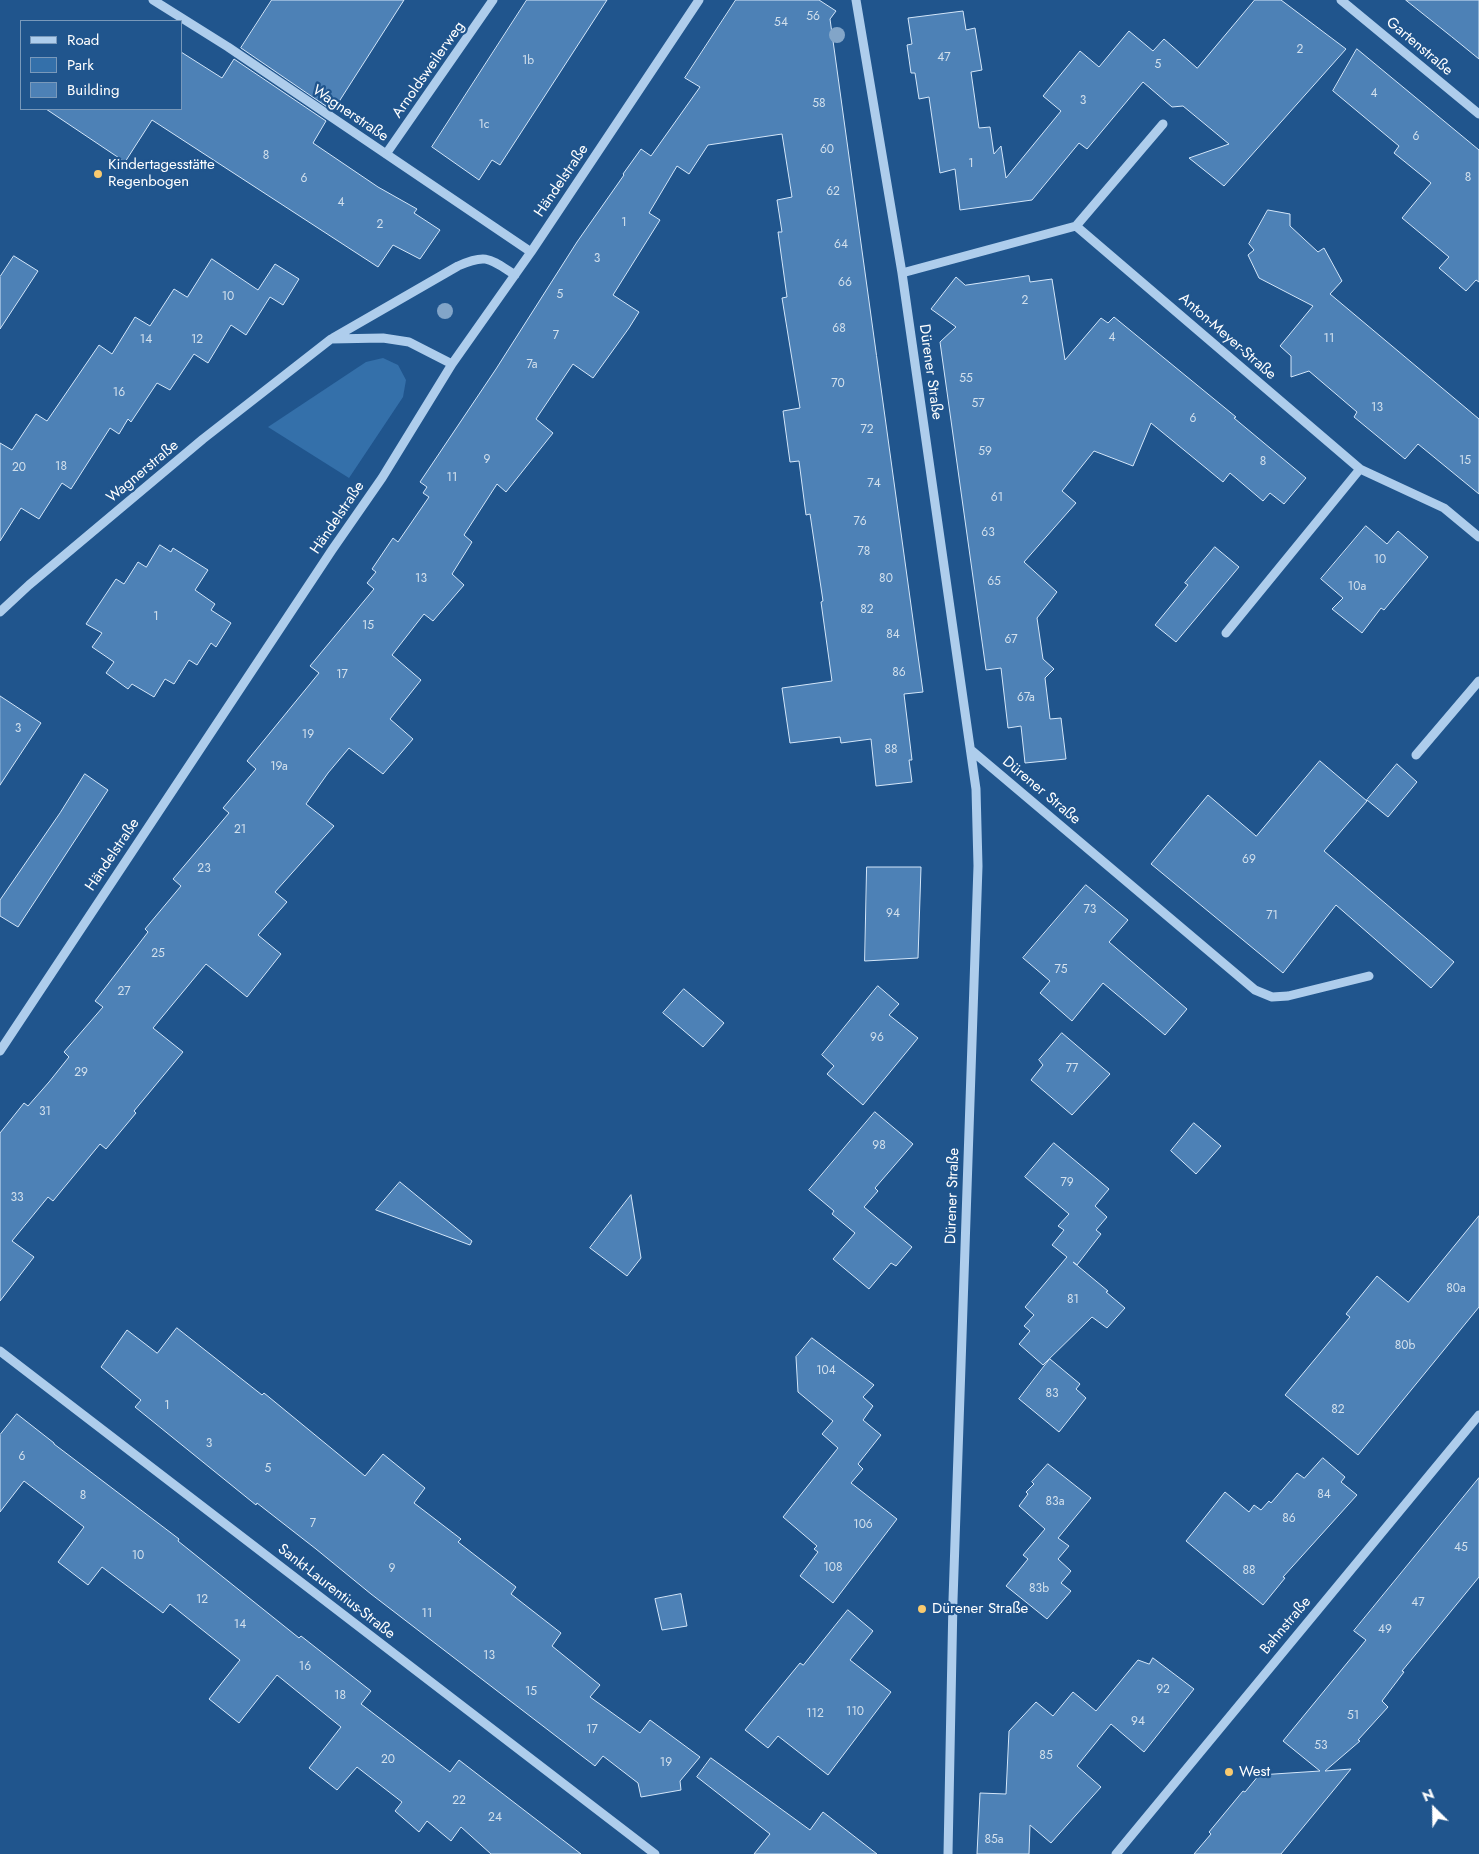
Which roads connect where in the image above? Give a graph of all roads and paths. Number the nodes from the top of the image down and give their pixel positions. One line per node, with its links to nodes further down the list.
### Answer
1 (153, 0): 8 (street, Wagnerstraße)
2 (493, 0): 8 (street, Arnoldsweilerweg)
3 (699, 0): 10 (street, Händelstraße)
4 (856, 0): 11 (street, Dürener Straße)
5 (1341, 0): 6 (street, Gartenstraße)
6 (1479, 114)
7 (1163, 124): 9 (street)
8 (386, 154): 10 (street, Wagnerstraße)
9 (1076, 226): 11 (street); 15 (street, Anton-Meyer-Straße)
10 (531, 252): 12 (street, Händelstraße)
11 (902, 272): 20 (street, Dürener Straße)
12 (516, 274): 13 (street, Wagnerstraße); 14 (street, Händelstraße)
13 (331, 339): 14 (street); 17 (street, Wagnerstraße)
14 (452, 364): 23 (street, Händelstraße)
15 (1360, 469): 16 (street, Anton-Meyer-Straße); 18 (street)
16 (1479, 537)
17 (0, 612)
18 (1226, 633)
19 (1479, 680): 21 (street)
20 (971, 750): 22 (street, Dürener Straße); 27 (street, Dürener Straße)
21 (1416, 755)
22 (1369, 976)
23 (0, 1051)
24 (0, 1351): 26 (street, Sankt-Laurentius-Straße)
25 (1479, 1415): 28 (street, Bahnstraße)
26 (654, 1854)
27 (948, 1854)
28 (1116, 1854)

